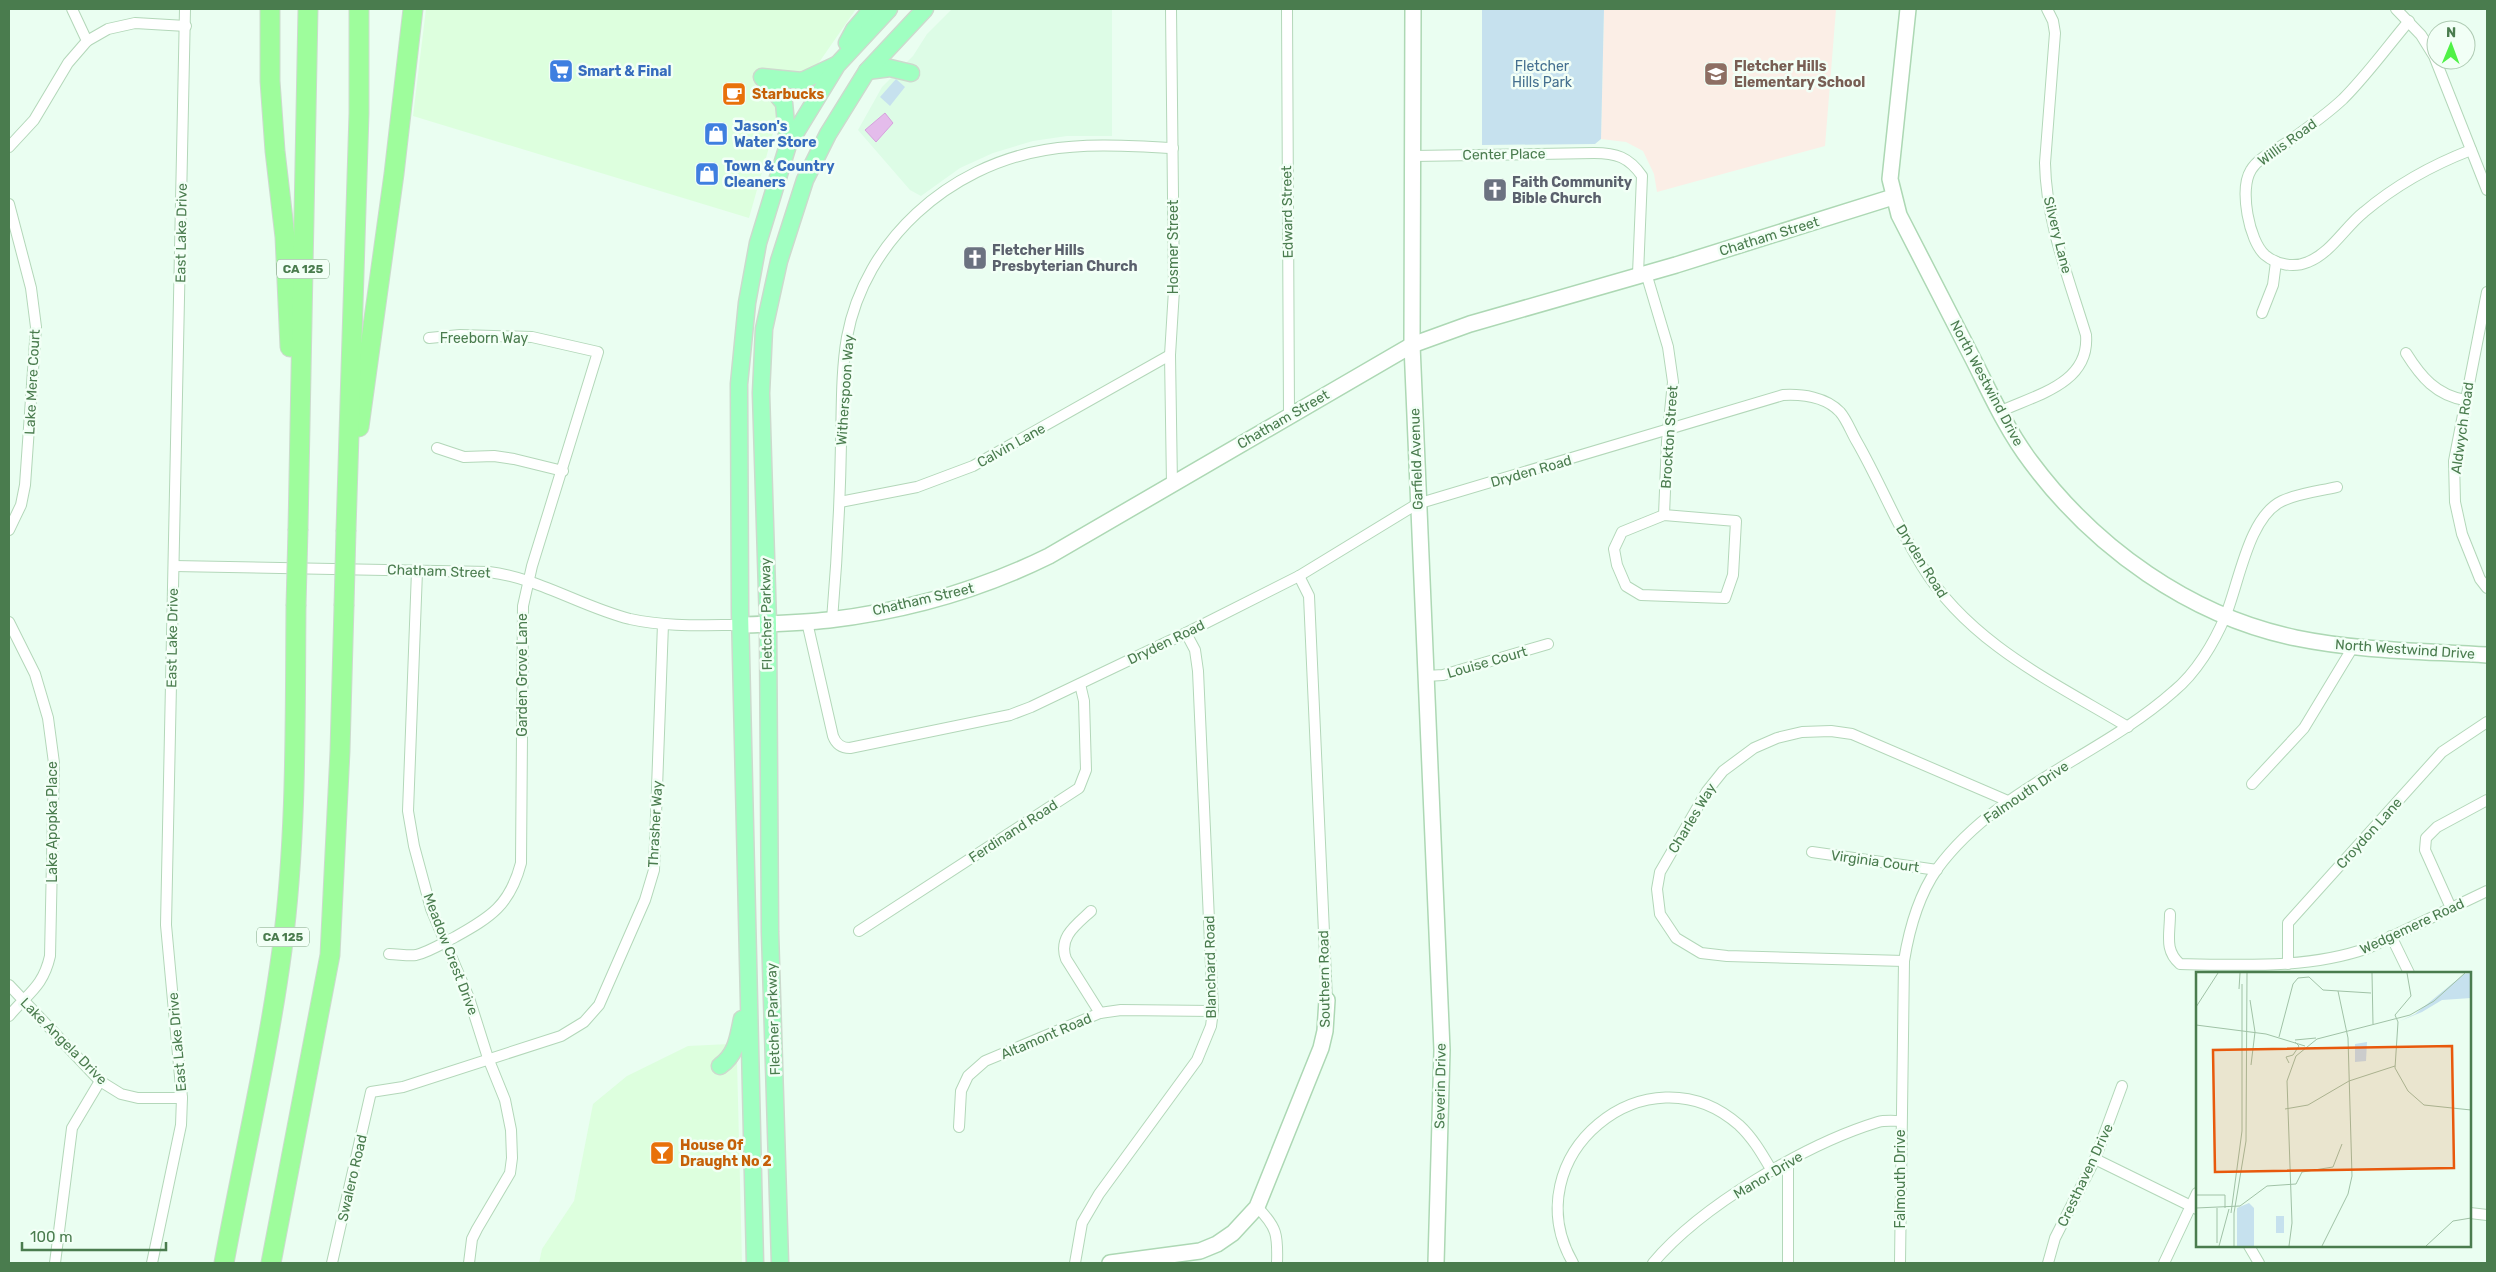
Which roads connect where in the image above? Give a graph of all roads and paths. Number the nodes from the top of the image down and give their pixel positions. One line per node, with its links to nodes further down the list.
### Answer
1 (72, 9): 18 (street)
2 (185, 9): 17 (street, East Lake Drive)
3 (270, 9): 46 (highway)
4 (308, 9): 46 (highway, CA 125)
5 (359, 9): 52 (highway)
6 (413, 9): 52 (highway)
7 (872, 9): 19 (main road)
8 (889, 9): 19 (main road, Fletcher Parkway)
9 (925, 9): 20 (main road, Fletcher Parkway)
10 (1171, 9): 24 (street, Hosmer Street)
11 (1287, 9): 42 (street, Edward Street)
12 (1413, 9): 27 (street, Garfield Avenue)
13 (1908, 9): 29 (street, North Westwind Drive)
14 (2047, 9): 41 (street, Silvery Lane)
15 (2396, 9): 16 (street)
16 (2409, 21): 25 (street); 31 (street, Willis Road)
17 (186, 26): 18 (street); 54 (street, East Lake Drive)
18 (87, 41): 23 (street)
19 (836, 65): 22 (main road, Fletcher Parkway); 22 (main road)
20 (867, 71): 21 (main road); 64 (main road, Fletcher Parkway)
21 (911, 72)
22 (788, 144): 65 (main road, Fletcher Parkway)
23 (9, 147)
24 (1173, 148): 39 (street, Hosmer Street); 49 (street, Witherspoon Way)
25 (2471, 150): 28 (street); 31 (street)
26 (1594, 153): 27 (street, Center Place); 32 (street, Brockton Street)
27 (1413, 156): 36 (street, Garfield Avenue)
28 (2487, 190)
29 (1893, 197): 32 (street, Chatham Street); 41 (street, North Westwind Drive)
30 (9, 204): 53 (street, Lake Mere Court)
31 (2276, 262): 34 (street)
32 (1642, 274): 36 (street, Chatham Street); 43 (street, Brockton Street)
33 (2487, 292): 40 (street, Aldwych Road)
34 (2262, 313)
35 (429, 338): 37 (street, Freeborn Way)
36 (1412, 344): 42 (street, Chatham Street); 50 (street, Garfield Avenue)
37 (598, 352): 45 (street, Garden Grove Lane)
38 (2406, 354): 40 (street)
39 (1170, 355): 47 (street, Hosmer Street); 49 (street, Calvin Lane)
40 (2465, 400): 58 (street, Aldwych Road)
41 (1999, 412): 59 (street, North Westwind Drive)
42 (1289, 414): 47 (street, Chatham Street)
43 (1668, 430): 50 (street, Dryden Road); 51 (street, Brockton Street); 73 (street, Dryden Road)
44 (437, 448): 45 (street)
45 (563, 471): 57 (street, Garden Grove Lane)
46 (299, 474): 116 (highway, CA 125, bridge)
47 (1172, 485): 60 (street, Chatham Street)
48 (2337, 487): 59 (street, Falmouth Drive)
49 (840, 502): 60 (street, Witherspoon Way)
50 (1418, 504): 56 (street, Dryden Road); 70 (street, Garfield Avenue)
51 (1664, 515): 51 (street)
52 (346, 524): 117 (highway, bridge)
53 (9, 530)
54 (174, 566): 55 (street, Chatham Street); 103 (street, East Lake Drive)
55 (417, 571): 57 (street, Chatham Street); 86 (street, Meadow Crest Drive)
56 (1299, 576): 66 (street, Dryden Road); 95 (street, Southern Road)
57 (529, 582): 63 (street, Chatham Street); 86 (street, Garden Grove Lane)
58 (2487, 588)
59 (2225, 616): 68 (street, North Westwind Drive); 73 (street, Falmouth Drive)
60 (832, 620): 62 (street, Chatham Street)
61 (9, 622): 94 (street, Lake Apopka Place)
62 (806, 622): 64 (street, Chatham Street); 71 (street, Dryden Road)
63 (663, 624): 65 (street, Chatham Street); 99 (street, Thrasher Way)
64 (768, 624): 65 (street, Chatham Street); 121 (main road, Fletcher Parkway)
65 (741, 625): 93 (main road, Fletcher Parkway)
66 (1186, 633): 71 (street, Dryden Road); 96 (street, Blanchard Road)
67 (1548, 644): 70 (street, Louise Court)
68 (2353, 648): 69 (street, North Westwind Drive); 74 (street)
69 (2487, 654)
70 (1426, 676): 81 (street, Garfield Avenue)
71 (1080, 684): 84 (street, Ferdinand Road)
72 (2487, 722): 89 (street, Croydon Lane)
73 (2128, 727): 76 (street, Falmouth Drive)
74 (2252, 784)
75 (2487, 800): 80 (street)
76 (2008, 801): 78 (street, Falmouth Drive); 88 (street, Charles Way)
77 (1812, 852): 78 (street, Virginia Court)
78 (1937, 870): 88 (street, Falmouth Drive)
79 (2487, 891): 80 (street, Wedgemere Road)
80 (2451, 908): 85 (street, Wedgemere Road)
81 (1437, 910): 125 (street, Severin Drive)
82 (1091, 912): 97 (street)
83 (2170, 914): 90 (street, Wedgemere Road)
84 (858, 931)
85 (2391, 936): 89 (street, Wedgemere Road); 91 (street)
86 (444, 943): 87 (street, Garden Grove Lane); 99 (street, Meadow Crest Drive)
87 (390, 954)
88 (1904, 961): 104 (street, Falmouth Drive)
89 (2288, 964): 90 (street, Wedgemere Road)
90 (2250, 969)
91 (2409, 972)
92 (9, 985): 94 (street, Lake Angela Drive)
93 (748, 992): 100 (main road); 120 (main road, Fletcher Parkway)
94 (23, 999): 98 (street, Lake Apopka Place); 101 (street, Lake Angela Drive)
95 (1327, 1000): 109 (street, Southern Road)
96 (1213, 1011): 97 (street, Altamont Road); 122 (street, Blanchard Road)
97 (1100, 1013): 105 (street, Altamont Road)
98 (9, 1016)
99 (488, 1058): 118 (street, Swalero Road); 119 (street, Meadow Crest Drive)
100 (720, 1066)
101 (100, 1081): 103 (street, Lake Angela Drive); 114 (street)
102 (2122, 1086): 106 (street, Cresthaven Drive)
103 (182, 1098): 115 (street, East Lake Drive)
104 (1901, 1121): 107 (street, Manor Drive); 129 (street, Falmouth Drive)
105 (959, 1127)
106 (2095, 1160): 110 (street); 130 (street, Cresthaven Drive)
107 (1788, 1162): 108 (street, Manor Drive); 128 (street)
108 (1772, 1171): 126 (street); 127 (street, Manor Drive)
109 (1257, 1207): 123 (street, Southern Road); 124 (street)
110 (2194, 1208): 131 (street)
111 (2471, 1213): 112 (street)
112 (2487, 1215)
113 (2250, 1247): 132 (street)
114 (55, 1263)
115 (152, 1263)
116 (224, 1263)
117 (271, 1263)
118 (332, 1263)
119 (469, 1263)
120 (755, 1263)
121 (781, 1263)
122 (1074, 1263)
123 (1110, 1263)
124 (1277, 1263)
125 (1436, 1263)
126 (1573, 1263)
127 (1653, 1263)
128 (1788, 1263)
129 (1900, 1263)
130 (2048, 1263)
131 (2164, 1263)
132 (2259, 1263)

